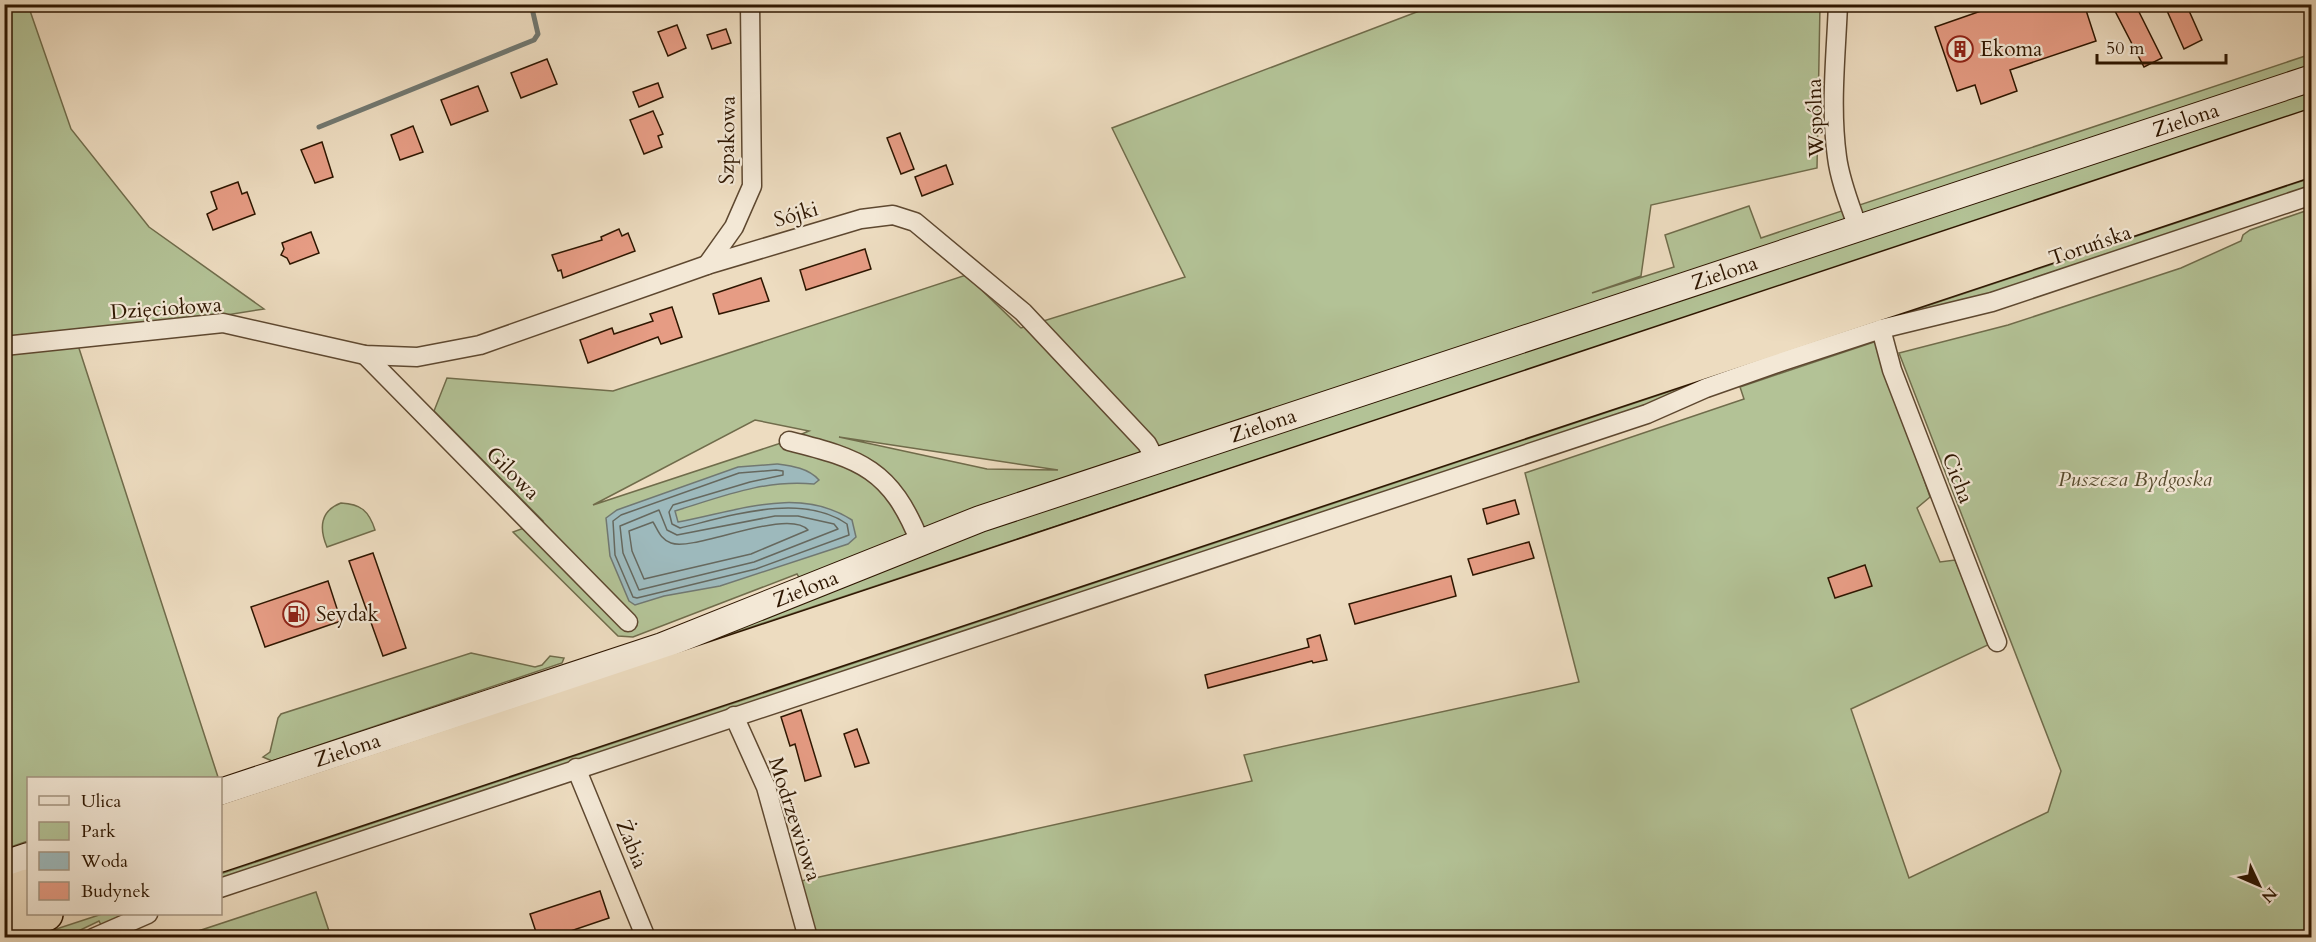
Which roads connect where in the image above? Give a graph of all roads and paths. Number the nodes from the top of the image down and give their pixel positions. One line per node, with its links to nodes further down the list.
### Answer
1 (750, 4): 8 (street, Szpakowa)
2 (1838, 4): 7 (street, Wspólna)
3 (2312, 78): 7 (street, Zielona)
4 (2312, 126): 20 (highway)
5 (2312, 159): 21 (highway)
6 (2312, 195): 9 (street, Toruńska)
7 (1858, 228): 13 (street, Zielona)
8 (707, 265): 11 (street, Sójki); 13 (street, Sójki)
9 (1881, 329): 16 (street, Cicha); 17 (street)
10 (4, 346): 11 (street, Dzięciołowa)
11 (364, 355): 15 (street, Gilowa)
12 (789, 441): 14 (street)
13 (1156, 461): 14 (street, Zielona)
14 (920, 542): 19 (street, Zielona)
15 (628, 622)
16 (1997, 642)
17 (734, 716): 18 (street); 32 (street, Modrzewiowa)
18 (576, 768): 25 (street); 31 (street, Żabia)
19 (222, 791)
20 (222, 822)
21 (222, 854)
22 (27, 856): 23 (street)
23 (4, 864)
24 (27, 886): 26 (highway)
25 (222, 887)
26 (4, 894)
27 (43, 915): 29 (highway)
28 (146, 915): 30 (street)
29 (4, 927)
30 (93, 938)
31 (646, 938)
32 (808, 938)

